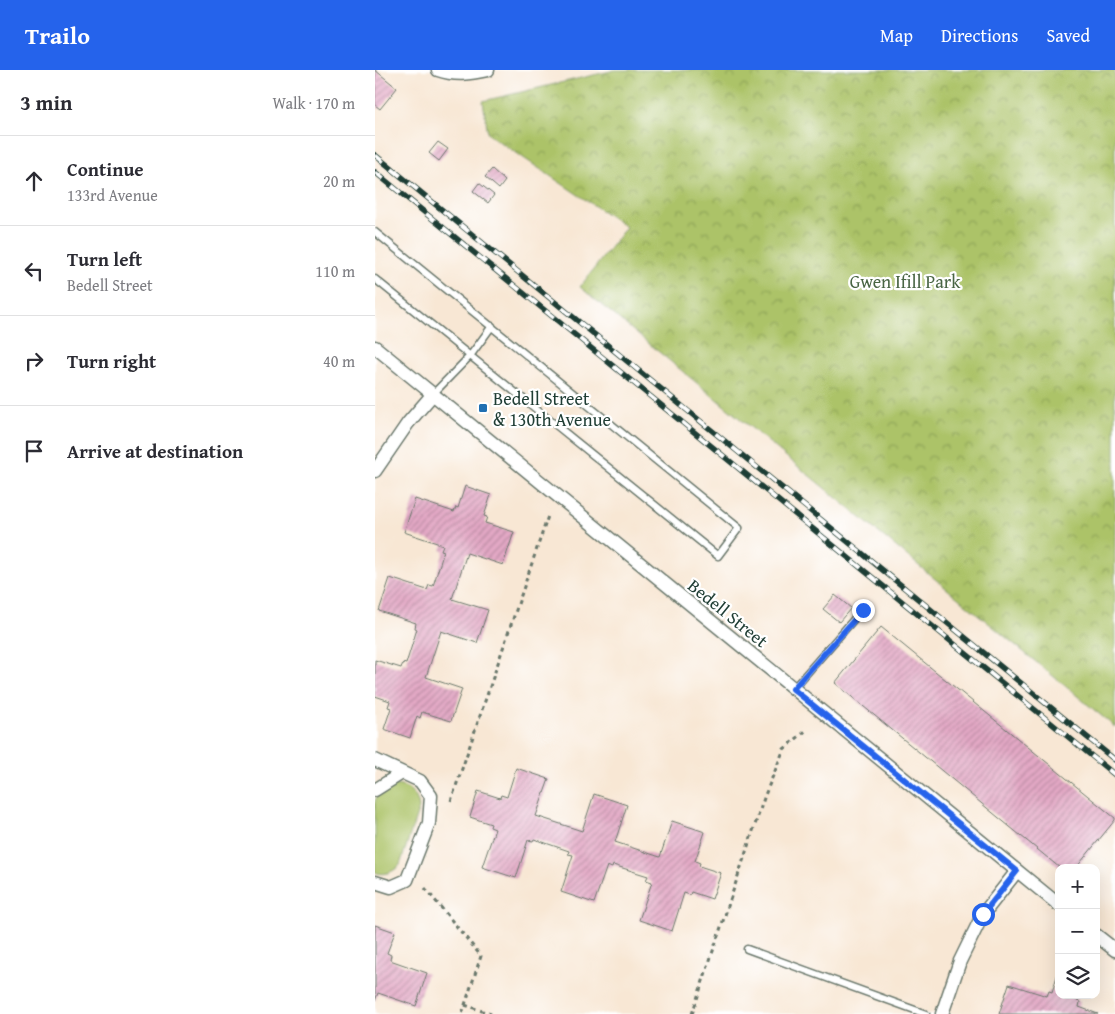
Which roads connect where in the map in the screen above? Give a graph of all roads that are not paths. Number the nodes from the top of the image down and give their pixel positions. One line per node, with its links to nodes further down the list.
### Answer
1 (438, 70): 2 (street)
2 (488, 70)
3 (375, 232): 5 (lane)
4 (375, 279): 7 (lane)
5 (491, 326): 7 (lane); 7 (lane)
6 (375, 347): 8 (street, Bedell Street)
7 (470, 356): 8 (lane)
8 (433, 394): 9 (street); 11 (street, Bedell Street)
9 (375, 471)
10 (863, 610): 11 (lane)
11 (793, 689): 15 (street, Bedell Street)
12 (375, 760): 13 (street)
13 (402, 773): 14 (street); 16 (street)
14 (375, 790)
15 (1017, 871): 17 (street, Bedell Street); 22 (street)
16 (375, 882)
17 (1055, 902)
18 (1100, 938): 20 (street)
19 (747, 949): 21 (lane)
20 (1115, 950)
21 (926, 1014)
22 (942, 1014)

